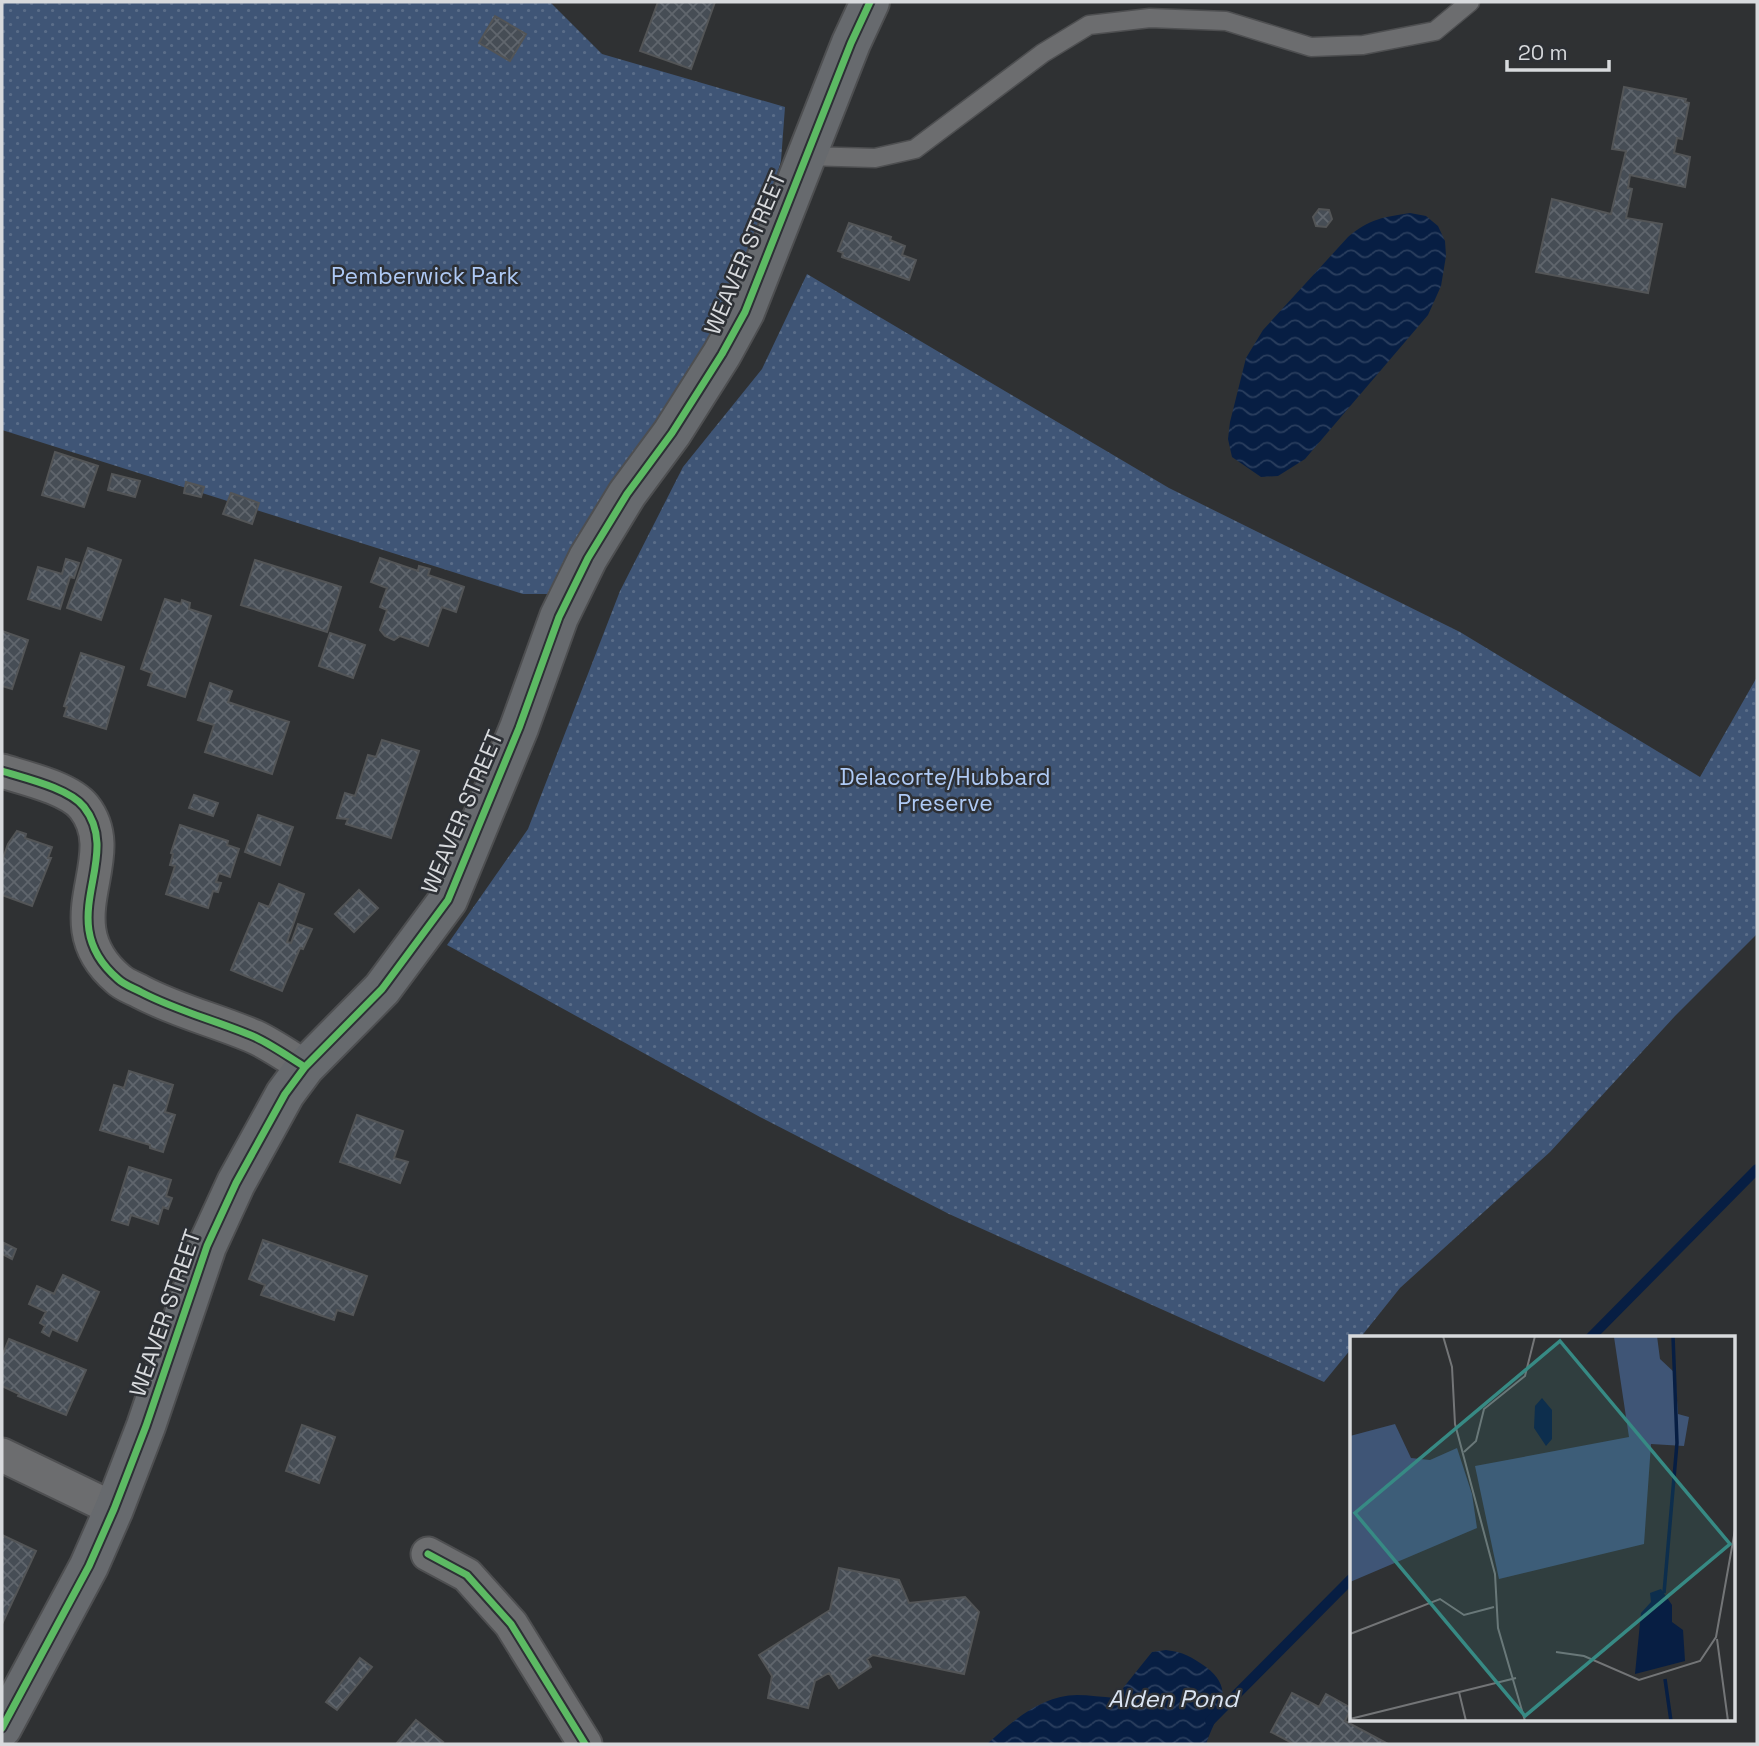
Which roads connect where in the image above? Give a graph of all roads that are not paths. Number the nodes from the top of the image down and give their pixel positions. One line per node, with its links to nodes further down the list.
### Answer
1 (870, 2): 3 (street, WEAVER STREET)
2 (1470, 2): 3 (lane)
3 (806, 156): 5 (street, WEAVER STREET)
4 (2, 771): 5 (street)
5 (305, 1067): 7 (street, WEAVER STREET)
6 (2, 1455): 7 (street)
7 (114, 1509): 9 (street, WEAVER STREET)
8 (428, 1553): 10 (street)
9 (2, 1728)
10 (585, 1744)

